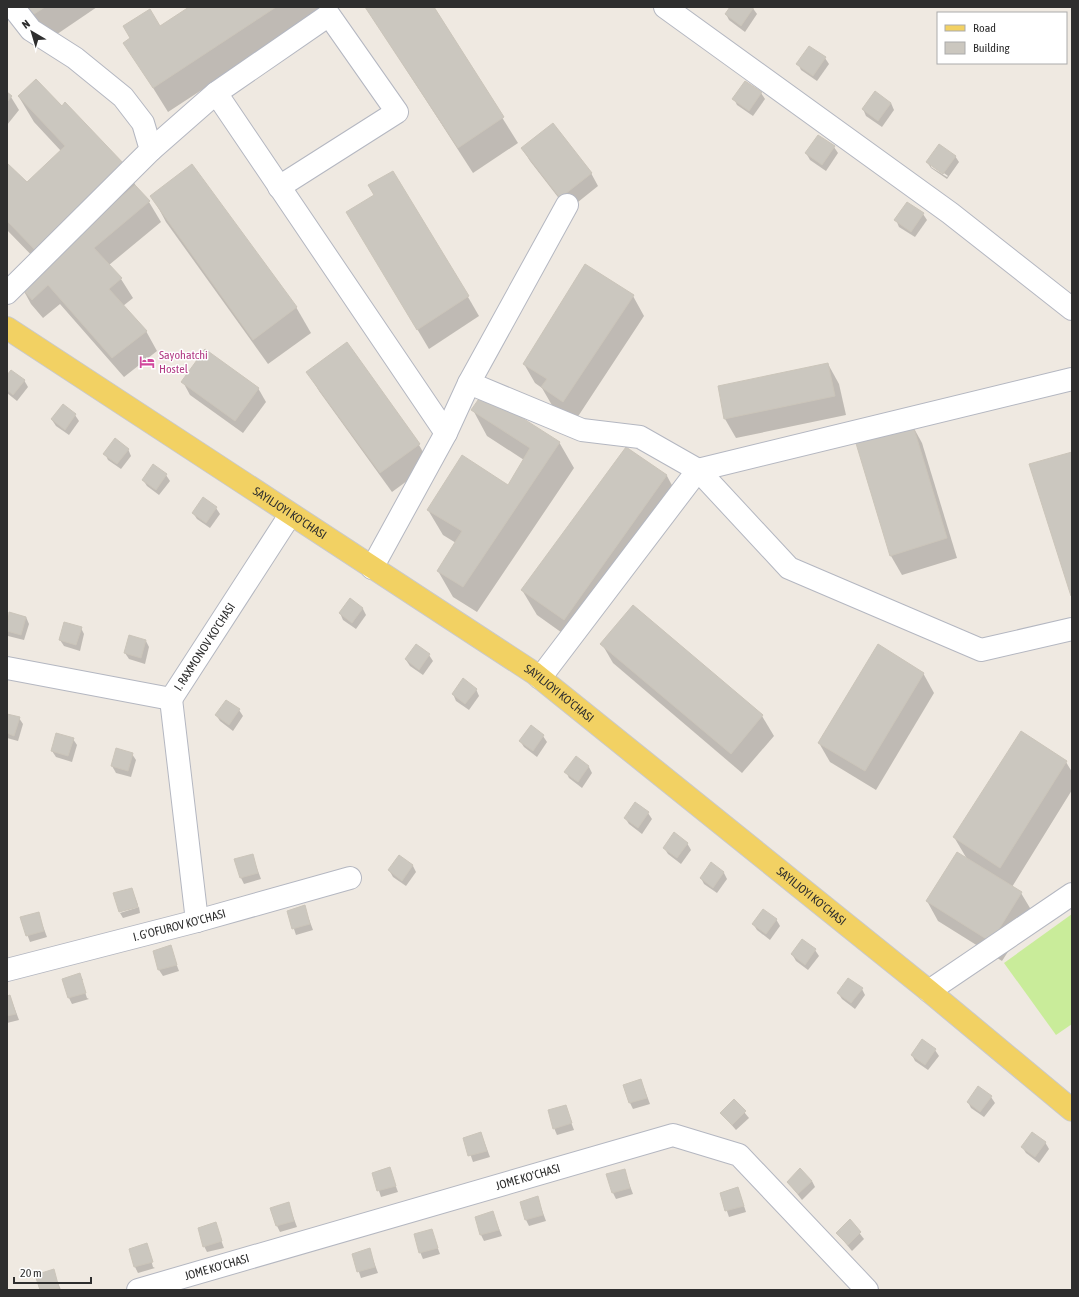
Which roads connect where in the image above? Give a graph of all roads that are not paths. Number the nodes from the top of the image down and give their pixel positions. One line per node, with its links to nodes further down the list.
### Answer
1 (13, 7): 4 (street)
2 (666, 7): 8 (street)
3 (216, 93): 4 (street); 5 (street); 5 (street)
4 (151, 150): 7 (street)
5 (279, 187): 12 (street)
6 (567, 205): 11 (street)
7 (7, 293)
8 (1072, 309)
9 (7, 328): 14 (main road, SAYILJOYI KO'CHASI)
10 (1072, 379): 13 (street)
11 (469, 383): 12 (street); 13 (street)
12 (446, 433): 15 (street)
13 (698, 470): 16 (street); 18 (street)
14 (290, 515): 15 (main road, SAYILJOYI KO'CHASI); 19 (street, I. RAXMONOV KO'CHASI)
15 (372, 568): 18 (main road, SAYILJOYI KO'CHASI)
16 (1072, 629)
17 (7, 668): 19 (street, I. RAXMONOV KO'CHASI)
18 (540, 678): 24 (main road, SAYILJOYI KO'CHASI)
19 (171, 699): 22 (street)
20 (350, 878): 22 (street, I. G'OFUROV KO'CHASI)
21 (1072, 894): 24 (street)
22 (197, 921): 23 (street, I. G'OFUROV KO'CHASI)
23 (7, 970)
24 (929, 991): 25 (main road, SAYILJOYI KO'CHASI)
25 (1072, 1110)
26 (138, 1290): 27 (street, JOME KO'CHASI)
27 (867, 1290)

